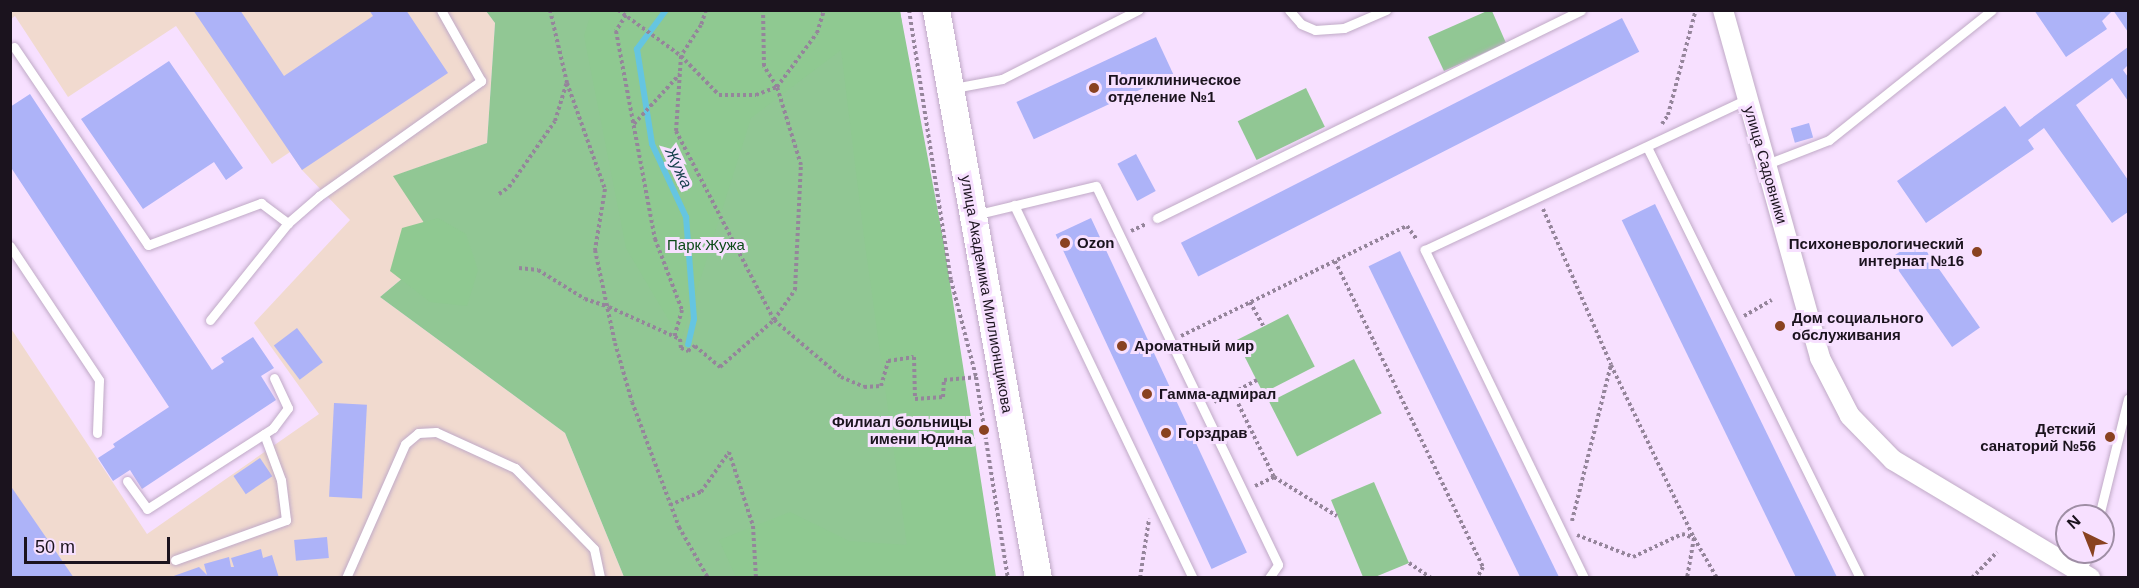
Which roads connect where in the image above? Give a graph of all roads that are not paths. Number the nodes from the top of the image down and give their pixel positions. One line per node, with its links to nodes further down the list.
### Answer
1 (441, 10): 17 (lane)
2 (936, 10): 10 (street, улица Академика Миллионщикова)
3 (1138, 10): 10 (lane)
4 (1290, 10): 5 (lane)
5 (1386, 10)
6 (1581, 10): 16 (lane)
7 (1723, 10): 11 (street, улица Садовники)
8 (1992, 10): 13 (lane)
9 (14, 47): 17 (lane)
10 (950, 89): 15 (street, улица Академика Миллионщикова)
11 (1748, 99): 12 (lane); 13 (street, улица Садовники)
12 (1648, 146): 33 (lane); 34 (lane)
13 (1767, 164): 27 (street, улица Садовники)
14 (1014, 205): 15 (lane); 31 (lane); 32 (lane)
15 (972, 215): 30 (street, улица Академика Миллионщикова)
16 (1157, 218)
17 (288, 223): 19 (lane)
18 (10, 246): 22 (lane)
19 (210, 320)
20 (274, 378): 23 (lane)
21 (2128, 399): 25 (lane)
22 (97, 433)
23 (264, 434): 24 (lane); 26 (lane)
24 (127, 481)
25 (2102, 504)
26 (175, 560)
27 (2085, 574)
28 (346, 578): 29 (lane)
29 (600, 578)
30 (1038, 578)
31 (1193, 578)
32 (1269, 578)
33 (1584, 578)
34 (1860, 578)

